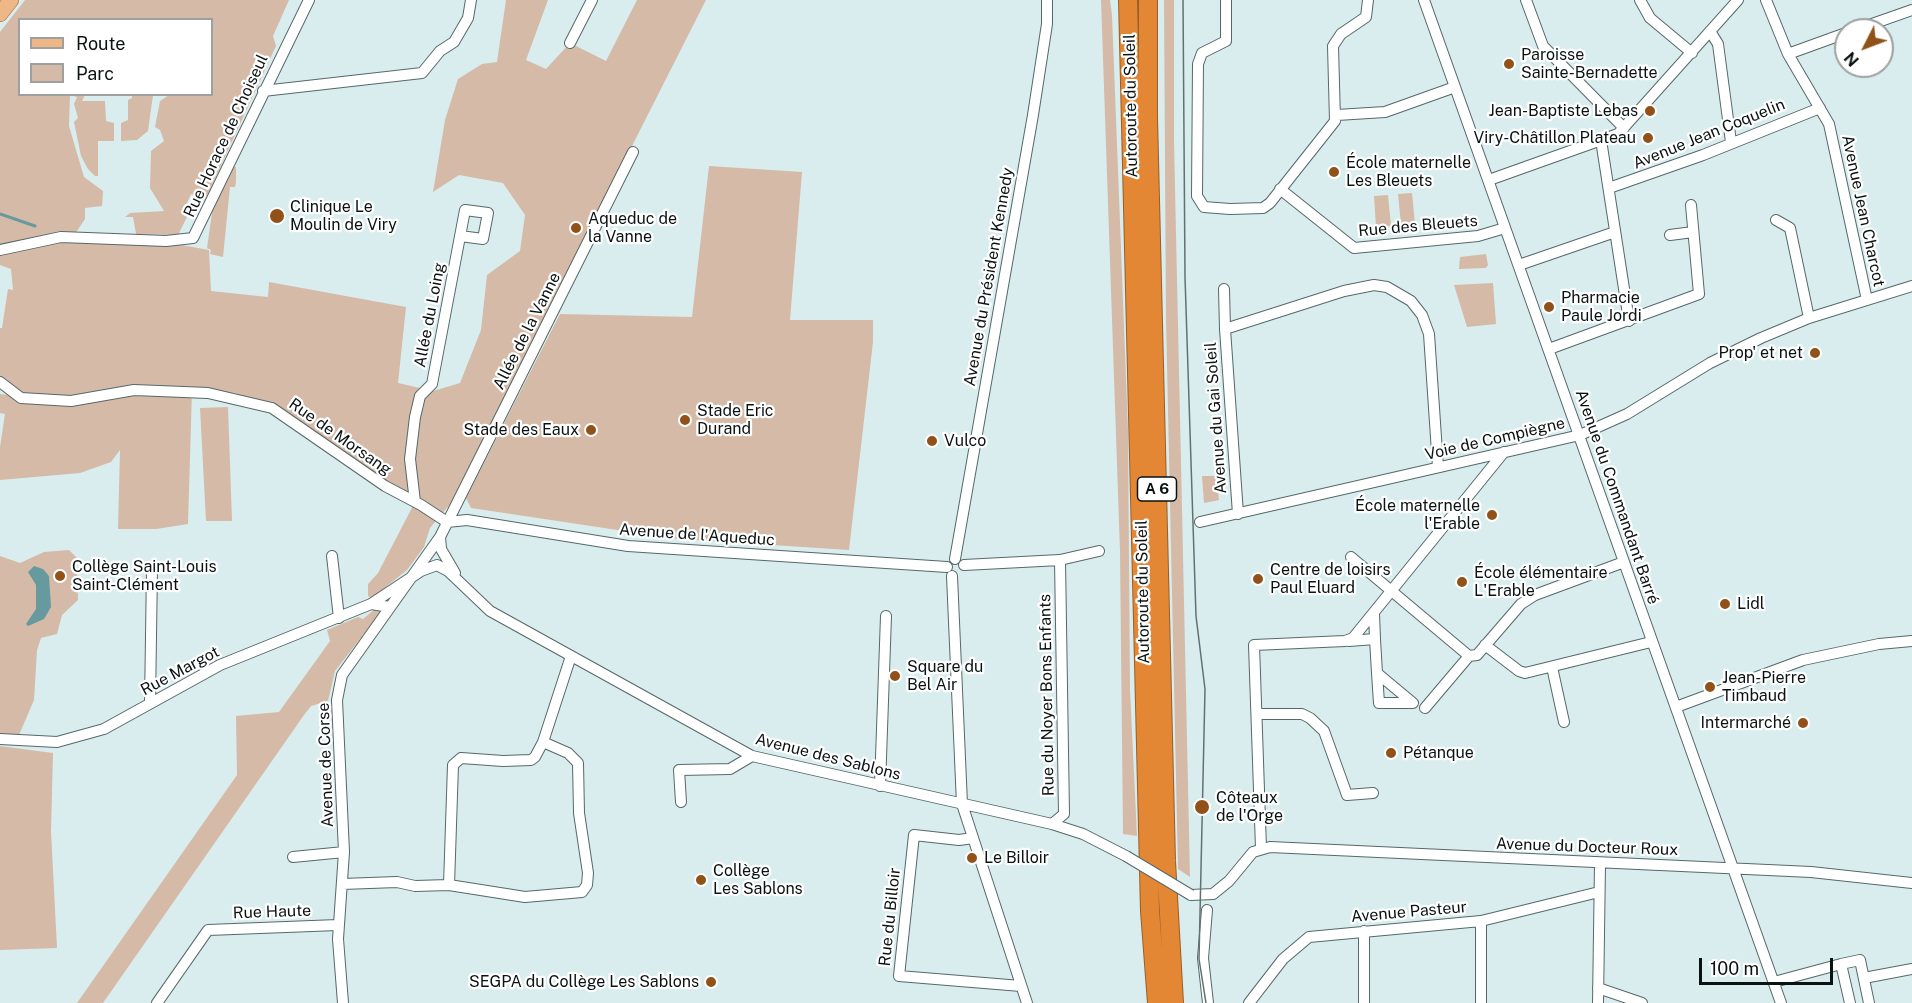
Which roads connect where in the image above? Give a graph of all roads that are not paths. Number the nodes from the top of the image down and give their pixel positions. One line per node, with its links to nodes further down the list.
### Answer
1 (11, 0): 17 (main road)
2 (309, 0): 25 (street, Rue Horace de Choiseul)
3 (471, 0): 25 (street)
4 (592, 0): 21 (street)
5 (1047, 0): 68 (street, Avenue du Président Kennedy)
6 (1118, 0): 36 (highway)
7 (1128, 0): 36 (highway, Autoroute du Soleil / A 6)
8 (1148, 0): 124 (highway, Autoroute du Soleil / A 6)
9 (1226, 0): 34 (street)
10 (1368, 0): 27 (street)
11 (1424, 0): 24 (street, Avenue du Commandant Barré)
12 (1526, 0): 28 (street)
13 (1640, 0): 22 (street)
14 (1738, 0): 19 (street)
15 (1766, 0): 23 (street, Avenue Jean Charcot)
16 (1912, 10): 18 (street)
17 (0, 14)
18 (1889, 18)
19 (1710, 32): 22 (street); 30 (street)
20 (1834, 37): 23 (street)
21 (570, 43)
22 (1692, 52): 28 (street)
23 (1788, 54): 26 (street, Avenue Jean Charcot)
24 (1455, 87): 27 (street); 32 (street, Avenue du Commandant Barré)
25 (263, 91): 43 (street, Rue Horace de Choiseul)
26 (1820, 108): 30 (street, Avenue Jean Coquelin); 47 (street, Avenue Jean Charcot)
27 (1336, 115): 34 (street)
28 (1624, 128): 29 (street)
29 (1601, 140): 32 (street); 33 (street)
30 (1731, 142): 33 (street, Avenue Jean Coquelin)
31 (633, 152): 58 (street, Allée de la Vanne)
32 (1489, 180): 38 (street, Avenue du Commandant Barré)
33 (1609, 188): 39 (street)
34 (1280, 189): 38 (street, Rue des Bleuets)
35 (1691, 205): 40 (street)
36 (1134, 210): 123 (highway, Autoroute du Soleil / A 6)
37 (1776, 220): 48 (street)
38 (1505, 228): 44 (street, Avenue du Commandant Barré)
39 (1615, 232): 44 (street); 49 (street)
40 (1693, 232): 41 (street); 49 (street)
41 (1670, 235)
42 (460, 236): 56 (street, Allée du Loing)
43 (0, 250)
44 (1519, 266): 51 (street, Avenue du Commandant Barré)
45 (1912, 286): 47 (street, Voie de Compiègne)
46 (1224, 289): 50 (street)
47 (1867, 300): 48 (street, Voie de Compiègne)
48 (1809, 318): 53 (street, Voie de Compiègne)
49 (1629, 321): 51 (street)
50 (1225, 329): 55 (street, Avenue du Gai Soleil); 57 (street, Avenue du Gai Soleil)
51 (1549, 349): 53 (street, Avenue du Commandant Barré)
52 (0, 382): 56 (street, Rue de Morsang)
53 (1580, 435): 54 (street, Voie de Compiègne); 66 (street, Avenue du Commandant Barré)
54 (1504, 452): 55 (street, Voie de Compiègne); 72 (street)
55 (1438, 467): 57 (street, Voie de Compiègne)
56 (415, 502): 58 (street, Rue de Morsang)
57 (1238, 514): 59 (street, Voie de Compiègne)
58 (447, 522): 60 (street, Avenue de Corse); 68 (street, Avenue de l'Aqueduc)
59 (1200, 522)
60 (440, 537): 62 (street, Avenue de Corse); 71 (street, Avenue des Sablons)
61 (1099, 550): 65 (street, Avenue de l'Aqueduc)
62 (431, 553): 67 (street, Avenue des Sablons); 70 (street, Avenue de Corse)
63 (332, 556): 77 (street)
64 (1351, 557): 72 (street)
65 (1060, 560): 68 (street, Avenue de l'Aqueduc); 99 (street, Rue du Noyer Bons Enfants)
66 (1624, 562): 81 (street, Avenue du Commandant Barré); 82 (street)
67 (438, 565): 70 (street); 71 (street, Avenue des Sablons)
68 (955, 567): 98 (street, Avenue du Président Kennedy)
69 (152, 569): 87 (street)
70 (411, 577): 73 (street, Rue Margot); 74 (street, Avenue de Corse)
71 (466, 588): 83 (street, Avenue des Sablons)
72 (1393, 592): 75 (street); 84 (street)
73 (371, 604): 74 (street); 77 (street, Rue Margot)
74 (390, 607): 102 (street, Avenue de Corse)
75 (1374, 614): 78 (street); 79 (street)
76 (886, 615): 95 (street)
77 (339, 618): 87 (street, Rue Margot)
78 (1375, 639): 79 (street); 86 (street)
79 (1345, 641): 90 (street)
80 (1912, 641): 88 (street)
81 (1652, 642): 85 (street); 88 (street, Avenue du Commandant Barré)
82 (1485, 645): 84 (street); 85 (street)
83 (571, 656): 93 (street); 94 (street, Avenue des Sablons)
84 (1469, 656): 89 (street)
85 (1552, 668): 91 (street)
86 (1377, 673)
87 (150, 703): 92 (street, Rue Margot)
88 (1676, 707): 105 (street, Avenue du Commandant Barré)
89 (1425, 708)
90 (1257, 714): 96 (street); 101 (street)
91 (1564, 722)
92 (0, 738)
93 (543, 742): 108 (street); 108 (street)
94 (752, 756): 95 (street, Avenue des Sablons); 97 (street)
95 (880, 786): 98 (street, Avenue des Sablons)
96 (1373, 793)
97 (681, 802)
98 (962, 804): 99 (street, Avenue des Sablons); 100 (street, Avenue du Président Kennedy)
99 (1052, 824): 101 (street, Avenue des Sablons, bridge)
100 (973, 838): 118 (street, Avenue du Président Kennedy); 118 (street, Rue du Billoir)
101 (1260, 848): 104 (street, Avenue du Docteur Roux)
102 (344, 852): 103 (street); 107 (street, Avenue de Corse)
103 (293, 856)
104 (1600, 864): 105 (street, Avenue du Docteur Roux); 109 (street)
105 (1733, 868): 106 (street, Avenue du Docteur Roux); 117 (street, Avenue du Commandant Barré)
106 (1912, 883)
107 (342, 884): 108 (street); 112 (street, Avenue de Corse)
108 (449, 885)
109 (1599, 892): 111 (street, Avenue Pasteur); 119 (street)
110 (1207, 910): 125 (street)
111 (1481, 921): 113 (street, Avenue Pasteur); 128 (street)
112 (338, 925): 120 (street, Rue Haute); 121 (street, Avenue de Corse)
113 (1364, 931): 126 (street, Avenue Pasteur); 127 (street)
114 (1841, 964): 116 (street); 117 (street); 132 (street)
115 (1912, 969): 116 (street)
116 (1864, 978): 133 (street)
117 (1774, 982): 131 (street, Avenue du Commandant Barré)
118 (1021, 986): 122 (street, Avenue du Président Kennedy)
119 (1598, 988): 129 (street); 130 (street)
120 (157, 1003)
121 (343, 1003)
122 (1027, 1003)
123 (1157, 1003)
124 (1174, 1003)
125 (1209, 1003)
126 (1249, 1003)
127 (1364, 1003)
128 (1481, 1003)
129 (1598, 1003)
130 (1642, 1003)
131 (1781, 1003)
132 (1850, 1003)
133 (1869, 1003)

